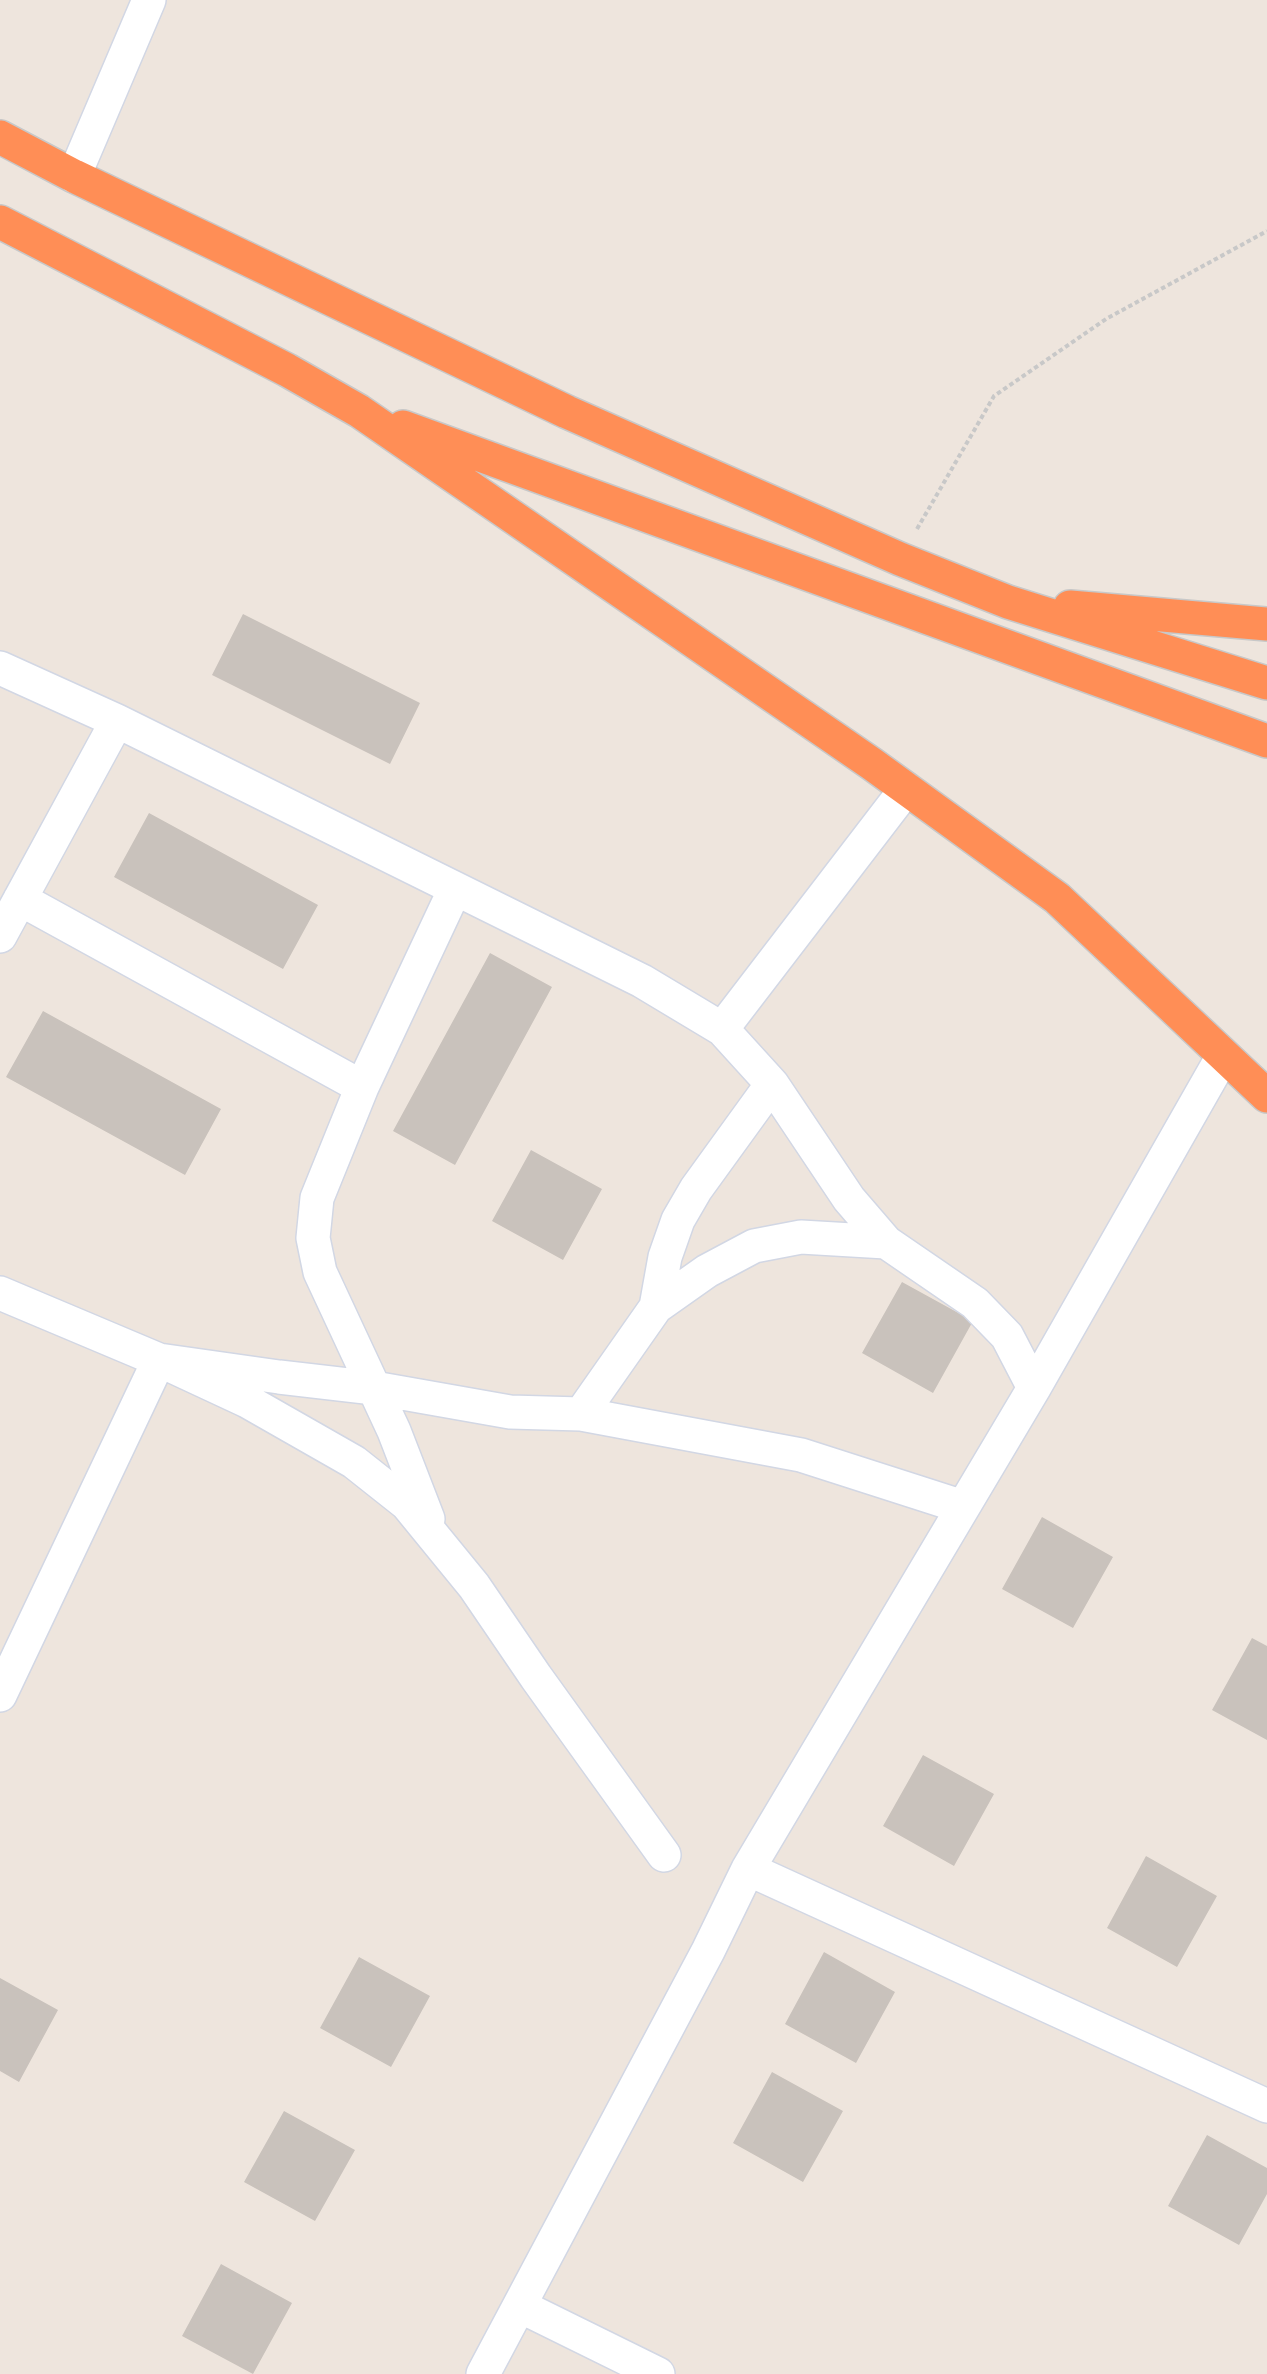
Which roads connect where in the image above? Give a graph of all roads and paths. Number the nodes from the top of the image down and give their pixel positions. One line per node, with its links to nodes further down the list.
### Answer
1 (149, 0): 3 (street)
2 (0, 137): 3 (highway)
3 (74, 176): 7 (highway)
4 (0, 222): 6 (highway)
5 (1267, 231): 7 (path)
6 (359, 411): 13 (highway); 14 (highway)
7 (900, 559): 8 (highway)
8 (1008, 602): 9 (highway); 11 (highway)
9 (1267, 624)
10 (0, 668): 12 (street)
11 (1267, 683)
12 (117, 722): 15 (street); 16 (street)
13 (1267, 741)
14 (906, 789): 18 (street); 19 (highway)
15 (455, 889): 18 (street); 21 (street)
16 (20, 899): 17 (street); 21 (street)
17 (0, 936)
18 (722, 1029): 20 (street)
19 (1223, 1056): 22 (highway); 28 (street)
20 (772, 1084): 23 (street); 25 (street)
21 (362, 1087): 27 (street)
22 (1267, 1096)
23 (886, 1242): 25 (street); 28 (street)
24 (0, 1293): 26 (street)
25 (656, 1307): 29 (street)
26 (159, 1360): 27 (street); 31 (street); 32 (street)
27 (374, 1388): 29 (street); 31 (street)
28 (1034, 1388): 30 (street)
29 (581, 1414): 30 (street)
30 (963, 1508): 34 (street)
31 (434, 1535): 33 (street)
32 (0, 1695)
33 (664, 1855)
34 (748, 1869): 35 (street); 36 (street)
35 (1267, 2106)
36 (520, 2306): 37 (street); 38 (street)
37 (483, 2374)
38 (658, 2374)

